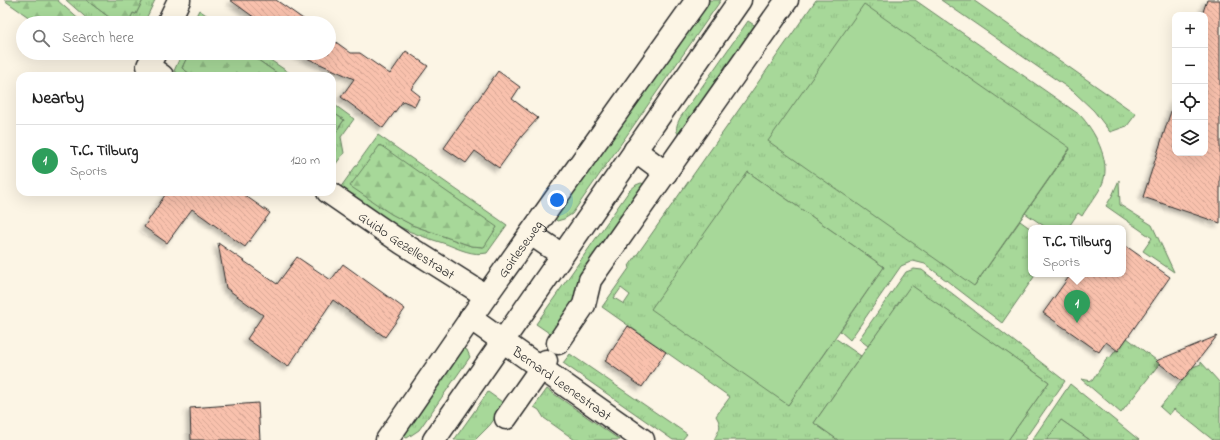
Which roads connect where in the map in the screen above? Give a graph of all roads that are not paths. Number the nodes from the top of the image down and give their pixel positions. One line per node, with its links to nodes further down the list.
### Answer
1 (179, 0): 5 (street)
2 (697, 0): 9 (street, Goirleseweg)
3 (740, 0): 6 (street)
4 (787, 0): 7 (street)
5 (171, 16)
6 (635, 150): 7 (street); 10 (street)
7 (666, 173): 14 (street)
8 (334, 196): 11 (street, Guido Gezellestraat)
9 (531, 234): 10 (street); 11 (street, Goirleseweg)
10 (562, 255): 13 (street)
11 (486, 296): 12 (street, Goirleseweg)
12 (470, 318): 13 (street, Bernard Leenestraat); 16 (street, Goirleseweg)
13 (503, 340): 14 (street, Bernard Leenestraat); 17 (street)
14 (548, 357): 15 (street); 18 (street, Bernard Leenestraat)
15 (506, 418)
16 (387, 440)
17 (434, 440)
18 (643, 440)

